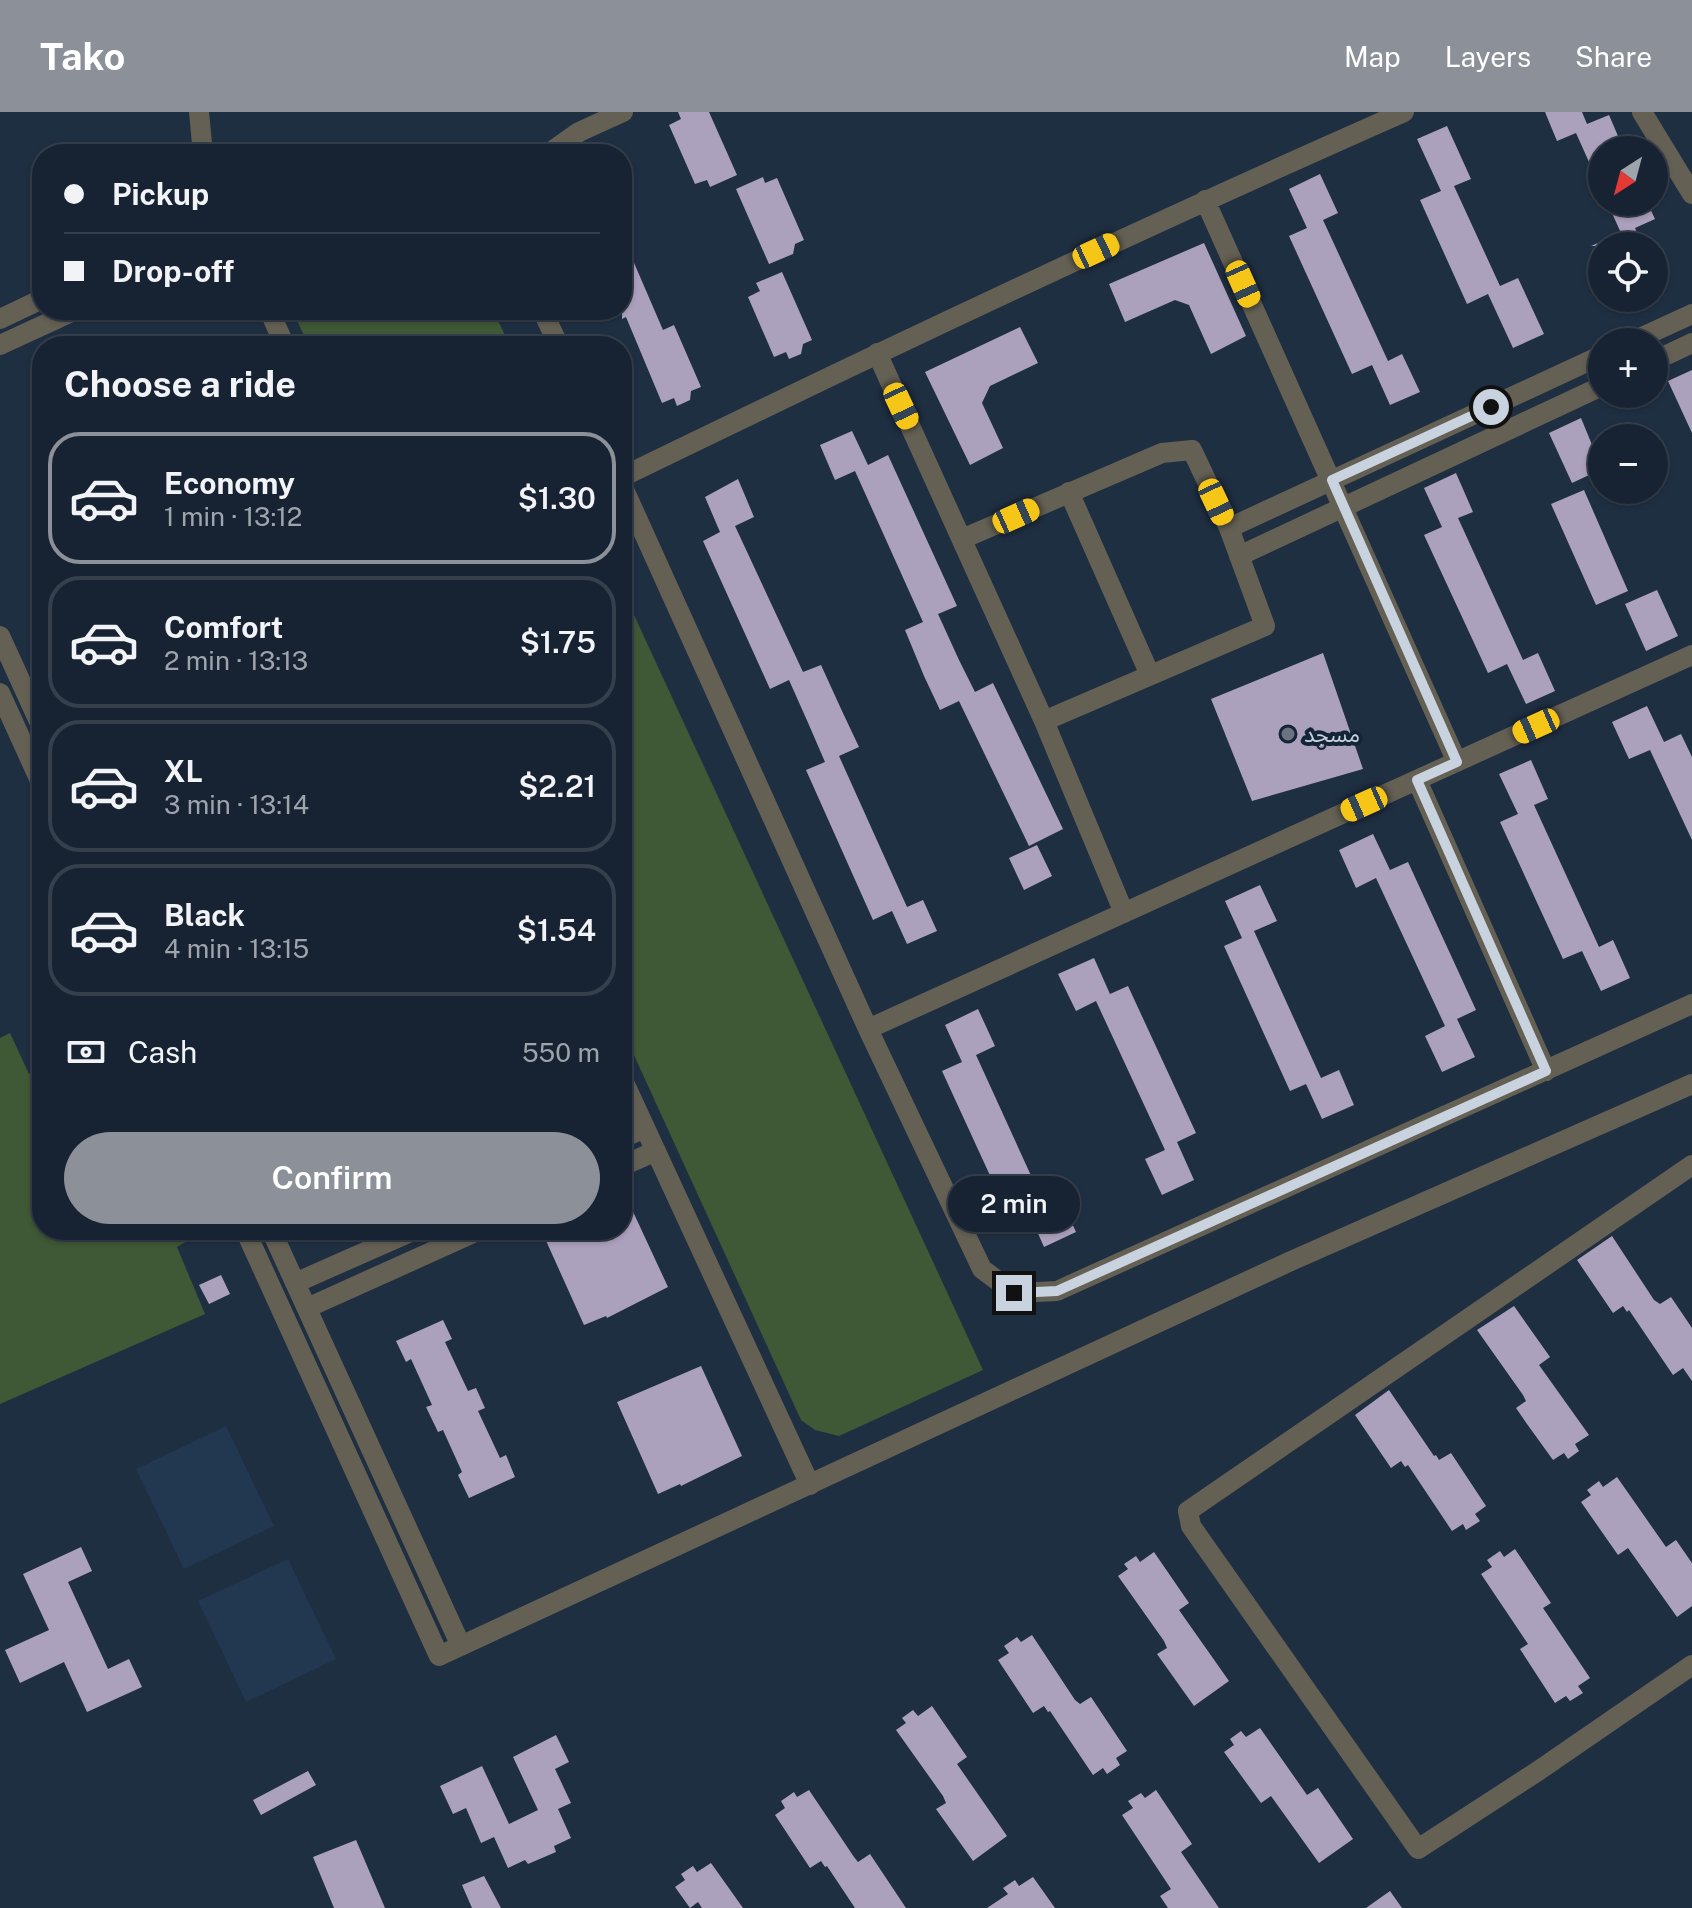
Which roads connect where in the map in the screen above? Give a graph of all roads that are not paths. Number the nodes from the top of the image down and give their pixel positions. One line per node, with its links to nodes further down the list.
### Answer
1 (199, 112): 5 (street)
2 (623, 112): 6 (street)
3 (1404, 112): 8 (street)
4 (1642, 112): 7 (street)
5 (202, 144)
6 (562, 144)
7 (1692, 194)
8 (1205, 200): 16 (street); 21 (street)
9 (32, 304): 11 (street)
10 (1692, 314): 13 (street)
11 (0, 319)
12 (54, 320): 15 (street)
13 (1662, 328)
14 (1692, 343): 17 (street)
15 (0, 345)
16 (877, 353): 20 (street); 26 (street)
17 (1668, 354)
18 (1588, 361): 21 (street)
19 (1588, 393): 23 (street)
20 (632, 472)
21 (1332, 480): 23 (street); 25 (street)
22 (1069, 492): 25 (street); 26 (street); 30 (street)
23 (1344, 506): 27 (street); 34 (street)
24 (632, 507): 39 (street)
25 (1229, 528): 27 (street)
26 (962, 539): 33 (street)
27 (1239, 556): 30 (street)
28 (0, 636): 32 (street)
29 (1692, 655): 34 (street)
30 (1150, 675): 33 (street)
31 (0, 693): 35 (street)
32 (32, 706)
33 (1044, 721): 37 (street)
34 (1457, 762): 36 (street)
35 (32, 763)
36 (1417, 780): 37 (street); 40 (street)
37 (1124, 913): 39 (street)
38 (1692, 1004): 40 (street)
39 (868, 1029): 40 (street)
40 (1546, 1071)
41 (1692, 1084): 54 (street)
42 (632, 1100): 43 (street)
43 (645, 1128): 44 (street); 45 (street)
44 (632, 1134)
45 (656, 1151): 46 (street); 54 (street)
46 (632, 1162)
47 (1692, 1165): 56 (street)
48 (250, 1240): 55 (street)
49 (276, 1240): 52 (street)
50 (392, 1240): 52 (street)
51 (458, 1240): 53 (street)
52 (295, 1283): 53 (street)
53 (307, 1308): 55 (street)
54 (810, 1485): 55 (street)
55 (461, 1646)
56 (1692, 1665)

